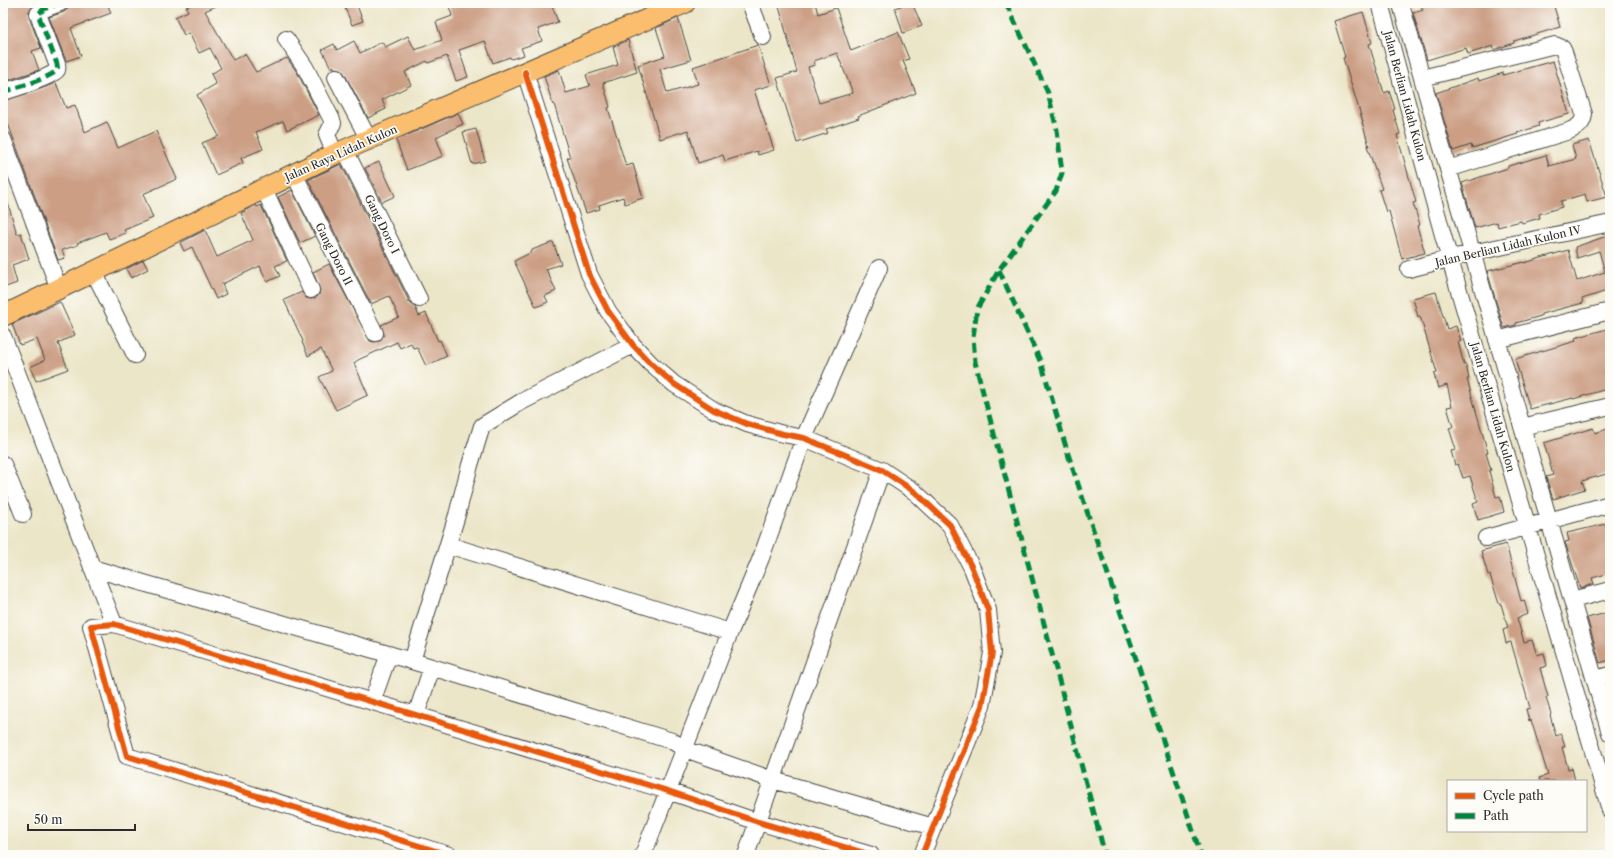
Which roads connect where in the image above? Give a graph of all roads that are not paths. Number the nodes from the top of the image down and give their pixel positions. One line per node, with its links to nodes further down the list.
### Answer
1 (60, 3): 11 (street)
2 (685, 3): 8 (main road, Jalan Raya Lidah Kulon)
3 (750, 3): 6 (street)
4 (1380, 3): 20 (street, Jalan Berlian Lidah Kulon)
5 (1402, 3): 10 (street, Jalan Berlian Lidah Kulon)
6 (763, 37)
7 (286, 39): 14 (street, Gang Doro I)
8 (525, 72): 13 (main road, Jalan Raya Lidah Kulon); 32 (street)
9 (336, 76): 13 (street)
10 (1422, 78): 15 (street, Jalan Berlian Lidah Kulon); 15 (street)
11 (3, 92)
12 (3, 139): 24 (street)
13 (369, 140): 14 (main road, Jalan Raya Lidah Kulon)
14 (340, 152): 16 (main road, Jalan Raya Lidah Kulon); 26 (street, Gang Doro I)
15 (1448, 169): 19 (street, Jalan Berlian Lidah Kulon)
16 (294, 174): 17 (main road, Jalan Raya Lidah Kulon); 29 (street, Gang Doro II)
17 (264, 189): 23 (main road, Jalan Raya Lidah Kulon); 25 (street)
18 (1606, 224): 19 (street, Jalan Berlian Lidah Kulon IV)
19 (1472, 253): 20 (street, Jalan Berlian Lidah Kulon IV); 31 (street, Jalan Berlian Lidah Kulon)
20 (1450, 259): 22 (street, Jalan Berlian Lidah Kulon IV); 42 (street, Jalan Berlian Lidah Kulon)
21 (879, 268): 36 (street)
22 (1409, 269)
23 (94, 272): 24 (main road, Jalan Raya Lidah Kulon); 33 (street)
24 (59, 289): 28 (main road, Jalan Raya Lidah Kulon)
25 (311, 290)
26 (419, 299)
27 (1610, 311): 31 (street)
28 (3, 316)
29 (375, 333)
30 (3, 336): 45 (street)
31 (1497, 340): 35 (street, Jalan Berlian Lidah Kulon)
32 (633, 345): 36 (street); 44 (street)
33 (135, 355)
34 (1610, 406): 35 (street)
35 (1522, 427): 41 (street, Jalan Berlian Lidah Kulon)
36 (804, 438): 38 (street); 49 (street)
37 (3, 464): 40 (street)
38 (882, 470): 59 (street); 63 (street)
39 (1610, 504): 41 (street)
40 (23, 514)
41 (1549, 521): 42 (street); 47 (street, Jalan Berlian Lidah Kulon)
42 (1527, 527): 43 (street); 61 (street, Jalan Berlian Lidah Kulon)
43 (1486, 538)
44 (448, 545): 49 (street); 51 (street)
45 (92, 568): 48 (street); 50 (street)
46 (1610, 590): 47 (street)
47 (1572, 600): 54 (street, Jalan Berlian Lidah Kulon)
48 (114, 624): 55 (street); 64 (street)
49 (730, 632): 58 (street)
50 (389, 654): 51 (street); 55 (street)
51 (412, 661): 52 (street)
52 (432, 667): 56 (street); 58 (street)
53 (1610, 674): 54 (street)
54 (1595, 679): 57 (street, Jalan Berlian Lidah Kulon)
55 (372, 702): 56 (street)
56 (416, 715): 60 (street)
57 (1610, 733)
58 (685, 749): 59 (street); 60 (street)
59 (773, 780): 62 (street); 63 (street)
60 (668, 791): 62 (street); 65 (street)
61 (1610, 810)
62 (758, 822): 66 (street); 67 (street)
63 (933, 827): 68 (street)
64 (449, 855)
65 (643, 855)
66 (746, 855)
67 (871, 855)
68 (922, 855)

